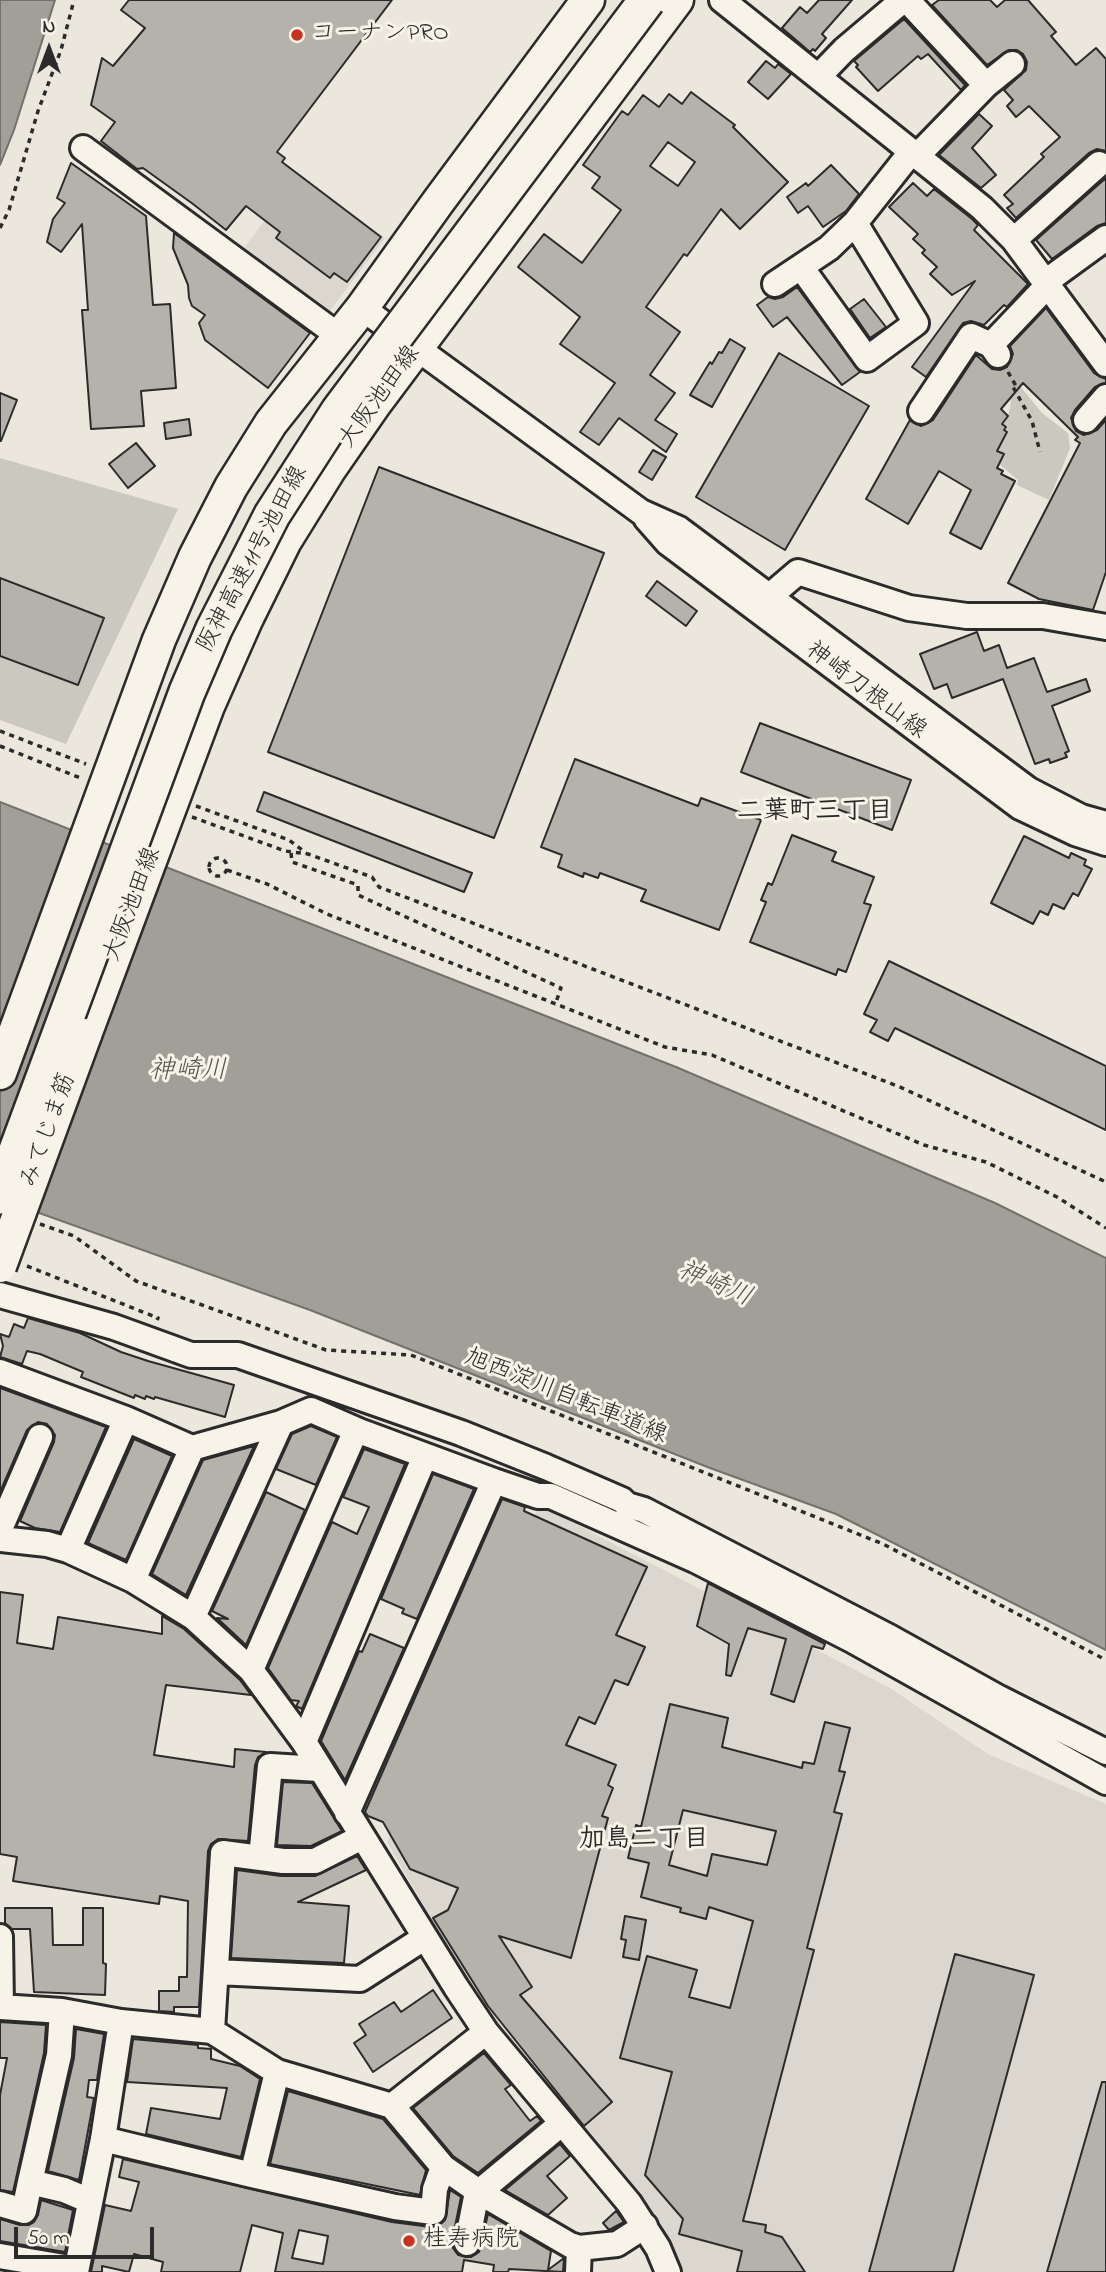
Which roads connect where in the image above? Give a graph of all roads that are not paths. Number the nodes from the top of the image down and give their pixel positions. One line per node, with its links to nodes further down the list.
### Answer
1 (588, 0): 19 (main road)
2 (617, 0): 32 (highway, 阪神高速11号池田線)
3 (648, 0): 33 (highway, 阪神高速11号池田線, bridge)
4 (677, 0): 21 (main road, 大阪池田線)
5 (722, 0): 8 (street)
6 (905, 0): 8 (street); 9 (street)
7 (1012, 64): 9 (street)
8 (819, 76): 11 (street)
9 (986, 85): 11 (street)
10 (83, 148): 20 (street)
11 (915, 153): 13 (street); 15 (street)
12 (1100, 164): 15 (street)
13 (855, 223): 16 (street); 16 (street)
14 (1106, 238): 18 (street)
15 (1014, 240): 18 (street)
16 (801, 267): 17 (street)
17 (775, 284)
18 (1045, 284): 22 (street); 24 (street)
19 (362, 308): 20 (main road); 21 (street, 神崎刀根山線)
20 (339, 337): 31 (main road)
21 (417, 348): 26 (street, 神崎刀根山線); 30 (main road, 大阪池田線)
22 (1106, 364)
23 (1106, 397): 25 (street)
24 (921, 411)
25 (1086, 420)
26 (761, 603): 27 (street); 28 (street, 神崎刀根山線); 29 (street, 神崎刀根山線)
27 (1106, 627)
28 (1106, 824)
29 (1106, 843)
30 (85, 1035): 34 (main road, みてじま筋, bridge)
31 (0, 1073)
32 (0, 1128)
33 (0, 1196)
34 (0, 1289): 50 (street)
35 (0, 1372): 36 (street)
36 (126, 1419): 40 (street); 45 (street)
37 (281, 1423): 38 (street); 40 (street); 47 (street)
38 (356, 1430): 41 (street); 48 (street)
39 (40, 1437): 43 (street)
40 (192, 1448): 46 (street)
41 (425, 1456): 42 (street); 49 (street)
42 (494, 1481): 52 (street); 53 (street)
43 (0, 1529)
44 (0, 1539): 45 (street)
45 (68, 1550): 46 (street)
46 (134, 1580): 47 (street)
47 (193, 1616): 48 (street)
48 (251, 1670): 49 (street)
49 (304, 1742): 51 (street)
50 (1106, 1752)
51 (319, 1769): 53 (street); 55 (street)
52 (1106, 1782)
53 (347, 1813): 54 (street)
54 (362, 1837): 55 (street); 57 (street)
55 (261, 1858): 58 (street)
56 (0, 1937): 59 (street)
57 (424, 1938): 58 (street); 63 (street)
58 (217, 1972): 62 (street)
59 (0, 2007): 60 (street)
60 (62, 2011): 61 (street); 70 (street)
61 (121, 2022): 62 (street); 67 (street)
62 (212, 2031): 64 (street)
63 (486, 2032): 65 (street); 66 (street)
64 (277, 2072): 65 (street); 69 (street)
65 (392, 2106): 68 (street)
66 (561, 2124): 71 (street); 74 (street)
67 (103, 2139): 69 (street); 72 (street)
68 (443, 2167): 69 (street); 71 (street)
69 (252, 2175)
70 (30, 2182): 72 (street); 73 (street)
71 (479, 2192): 75 (street); 77 (street)
72 (90, 2201): 78 (street)
73 (0, 2204)
74 (645, 2226): 77 (street); 79 (street)
75 (467, 2242)
76 (0, 2256): 78 (street)
77 (579, 2260)
78 (76, 2270)
79 (668, 2272)

